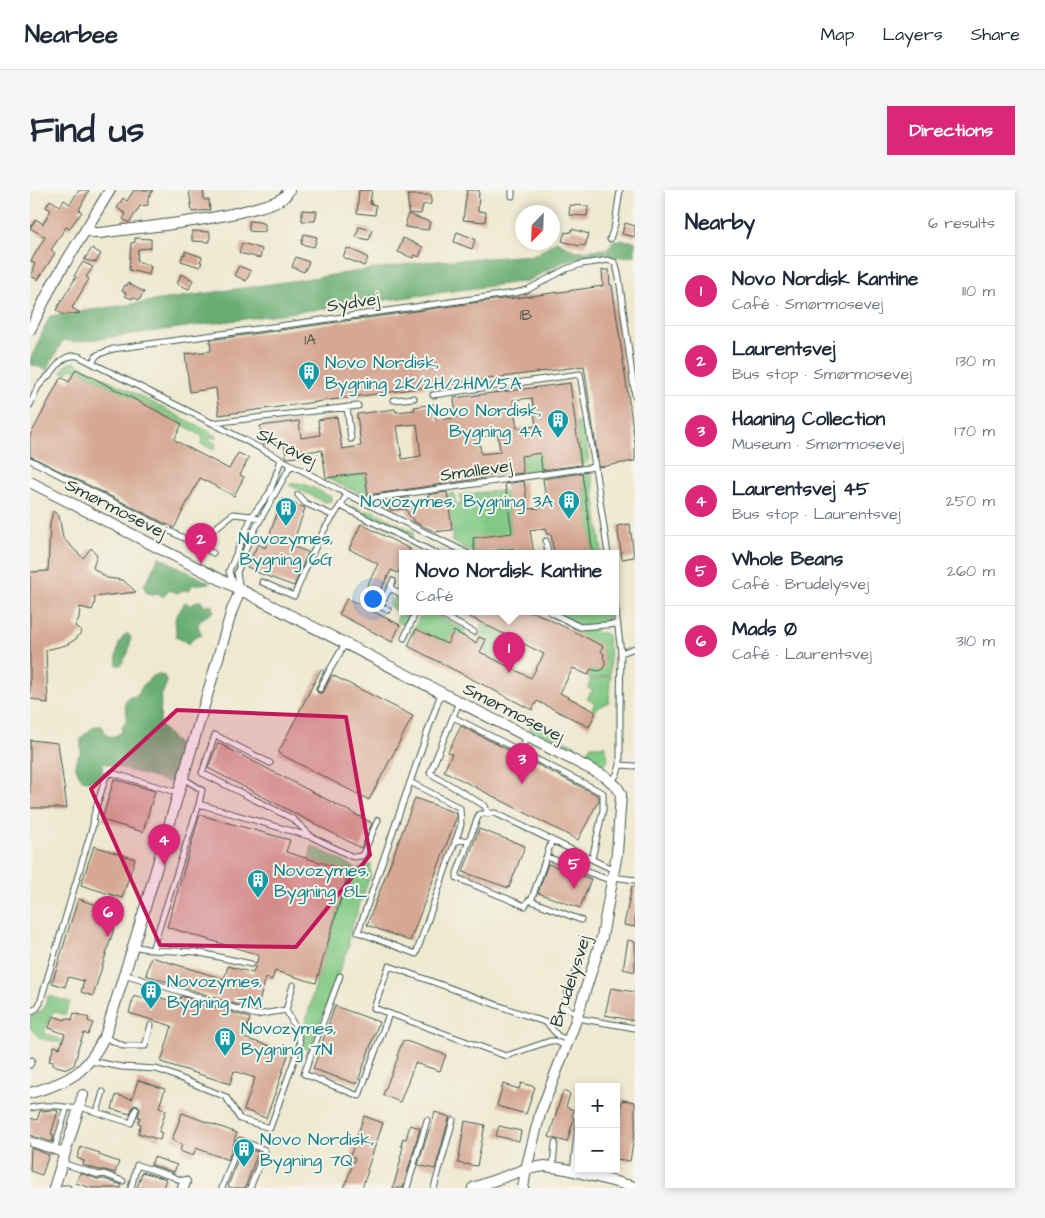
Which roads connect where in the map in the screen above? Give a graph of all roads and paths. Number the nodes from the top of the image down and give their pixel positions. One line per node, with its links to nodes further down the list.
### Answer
1 (110, 190): 4 (street)
2 (289, 190): 4 (street)
3 (620, 190): 5 (lane)
4 (86, 229): 6 (street)
5 (610, 239)
6 (30, 330)
7 (92, 363): 9 (lane, Sydvej); 12 (lane, Skråvej); 15 (lane, Skråvej)
8 (433, 395): 20 (lane)
9 (635, 396)
10 (414, 398): 11 (lane)
11 (394, 400)
12 (30, 405)
13 (358, 406): 14 (lane)
14 (347, 407): 15 (lane); 16 (lane)
15 (212, 423): 18 (lane, Skråvej)
16 (351, 439)
17 (30, 460): 30 (lane)
18 (281, 460): 19 (lane, Skråvej); 26 (lane)
19 (291, 465): 22 (lane, Skråvej); 28 (lane)
20 (596, 467): 24 (lane, Smallevej); 34 (lane)
21 (30, 482): 39 (street, Smørmosevej)
22 (347, 494): 24 (lane, Skråvej); 25 (lane)
23 (298, 495): 27 (lane)
24 (360, 500): 32 (lane, Skråvej)
25 (341, 506): 27 (lane); 31 (lane)
26 (252, 516): 28 (lane); 30 (lane); 39 (lane)
27 (334, 516): 37 (lane)
28 (260, 520): 39 (lane)
29 (546, 541): 33 (lane)
30 (203, 548): 35 (lane)
31 (430, 550)
32 (461, 550)
33 (547, 550)
34 (607, 550)
35 (213, 553)
36 (393, 581): 38 (lane)
37 (262, 582)
38 (390, 588): 40 (lane); 41 (lane)
39 (240, 590): 49 (street, Smørmosevej); 61 (street)
40 (399, 593)
41 (388, 610)
42 (415, 615): 48 (lane)
43 (441, 615): 47 (lane)
44 (556, 615): 46 (lane)
45 (617, 615): 46 (lane)
46 (618, 624): 51 (lane)
47 (474, 632)
48 (404, 638)
49 (345, 643): 52 (lane); 53 (street, Smørmosevej)
50 (635, 648): 51 (lane)
51 (621, 653): 59 (lane)
52 (320, 689)
53 (441, 693): 54 (street, Smørmosevej); 62 (lane)
54 (459, 702): 55 (lane); 56 (street, Smørmosevej)
55 (453, 717): 57 (lane); 66 (lane)
56 (527, 737): 57 (lane); 63 (street, Smørmosevej)
57 (520, 750): 73 (lane)
58 (270, 763): 68 (lane)
59 (620, 765): 60 (lane); 63 (lane)
60 (635, 766)
61 (183, 778): 64 (street); 65 (lane)
62 (410, 782): 71 (lane); 71 (lane)
63 (612, 782): 74 (street, Brudelysvej)
64 (178, 792): 79 (street); 88 (lane)
65 (200, 804): 68 (lane); 80 (lane)
66 (488, 814): 69 (lane); 70 (lane)
67 (378, 820): 68 (lane)
68 (312, 837)
69 (469, 840): 71 (lane); 76 (lane)
70 (552, 840): 72 (lane); 73 (lane)
71 (455, 841)
72 (547, 856): 74 (lane); 76 (lane)
73 (592, 859): 74 (lane)
74 (613, 876): 75 (lane); 82 (street, Brudelysvej)
75 (635, 880)
76 (531, 900): 77 (lane)
77 (581, 920)
78 (586, 942): 81 (lane)
79 (133, 946): 80 (lane); 84 (street)
80 (152, 950): 83 (lane)
81 (581, 956): 82 (lane); 90 (lane)
82 (595, 960): 90 (street, Brudelysvej)
83 (251, 964)
84 (124, 974): 87 (lane); 93 (street)
85 (340, 976): 89 (lane)
86 (292, 985): 87 (lane)
87 (286, 1010): 95 (lane)
88 (30, 1012)
89 (389, 1014): 94 (lane); 94 (lane)
90 (577, 1016): 92 (lane); 94 (street, Brudelysvej)
91 (151, 1025): 93 (lane)
92 (635, 1028)
93 (104, 1037): 95 (street)
94 (567, 1043): 112 (street, Brudelysvej)
95 (89, 1061): 97 (street)
96 (103, 1092): 103 (lane)
97 (30, 1093)
98 (83, 1096): 101 (street)
99 (67, 1107): 100 (lane); 101 (lane); 109 (lane)
100 (30, 1108)
101 (79, 1108): 103 (lane); 110 (street)
102 (136, 1109): 103 (lane)
103 (97, 1112)
104 (427, 1120): 122 (lane)
105 (453, 1120): 123 (lane)
106 (578, 1128): 113 (lane)
107 (30, 1142): 109 (lane); 110 (lane)
108 (555, 1143): 111 (lane)
109 (55, 1148): 110 (lane)
110 (64, 1156): 114 (lane); 116 (street)
111 (552, 1166): 112 (street); 113 (street)
112 (526, 1169): 124 (street); 125 (street, Brudelysvej)
113 (573, 1171): 117 (street)
114 (123, 1181)
115 (184, 1185): 119 (lane)
116 (58, 1187): 118 (lane)
117 (635, 1187)
118 (68, 1188)
119 (131, 1188)
120 (222, 1188): 121 (lane)
121 (250, 1188)
122 (407, 1188)
123 (434, 1188)
124 (473, 1188)
125 (523, 1188)

